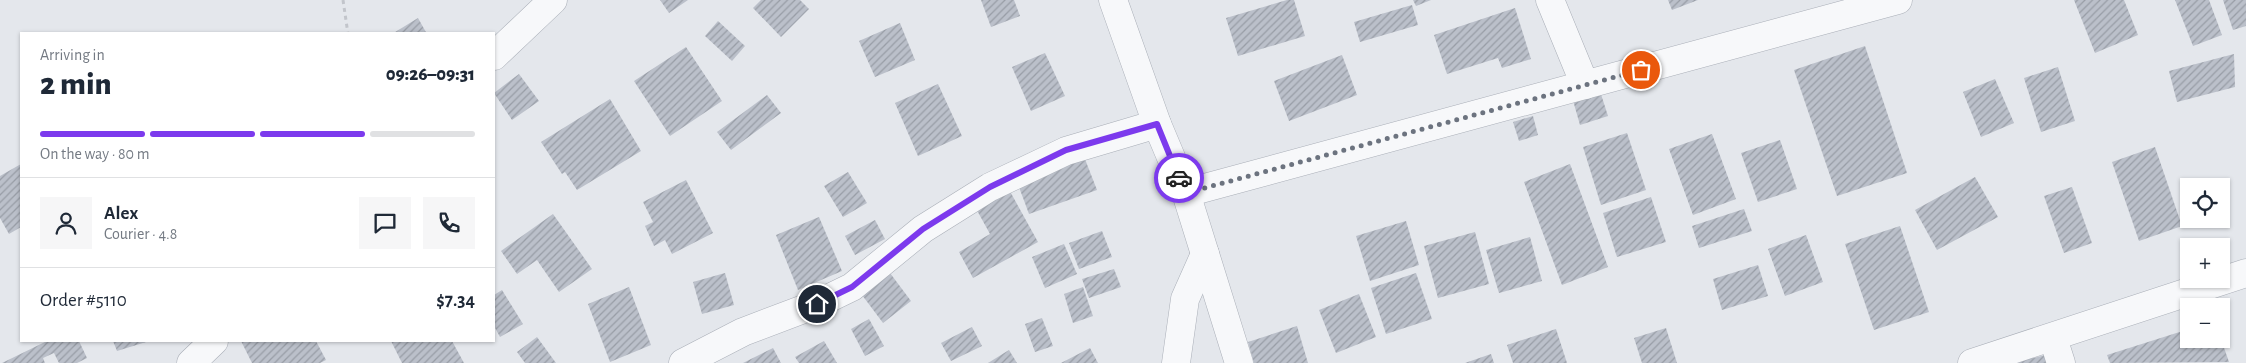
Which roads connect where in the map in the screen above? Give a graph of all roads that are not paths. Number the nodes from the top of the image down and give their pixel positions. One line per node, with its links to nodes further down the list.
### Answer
1 (553, 0): 5 (street)
2 (1112, 0): 7 (street)
3 (1550, 0): 6 (street)
4 (1898, 0): 6 (street)
5 (495, 55)
6 (1585, 85): 8 (street)
7 (1157, 124): 8 (street); 14 (street)
8 (1186, 193): 9 (street)
9 (1205, 254): 15 (street); 16 (street)
10 (2246, 273): 12 (street)
11 (213, 342): 13 (street)
12 (2057, 350): 17 (street)
13 (191, 363)
14 (682, 363)
15 (1176, 363)
16 (1239, 363)
17 (1972, 363)

